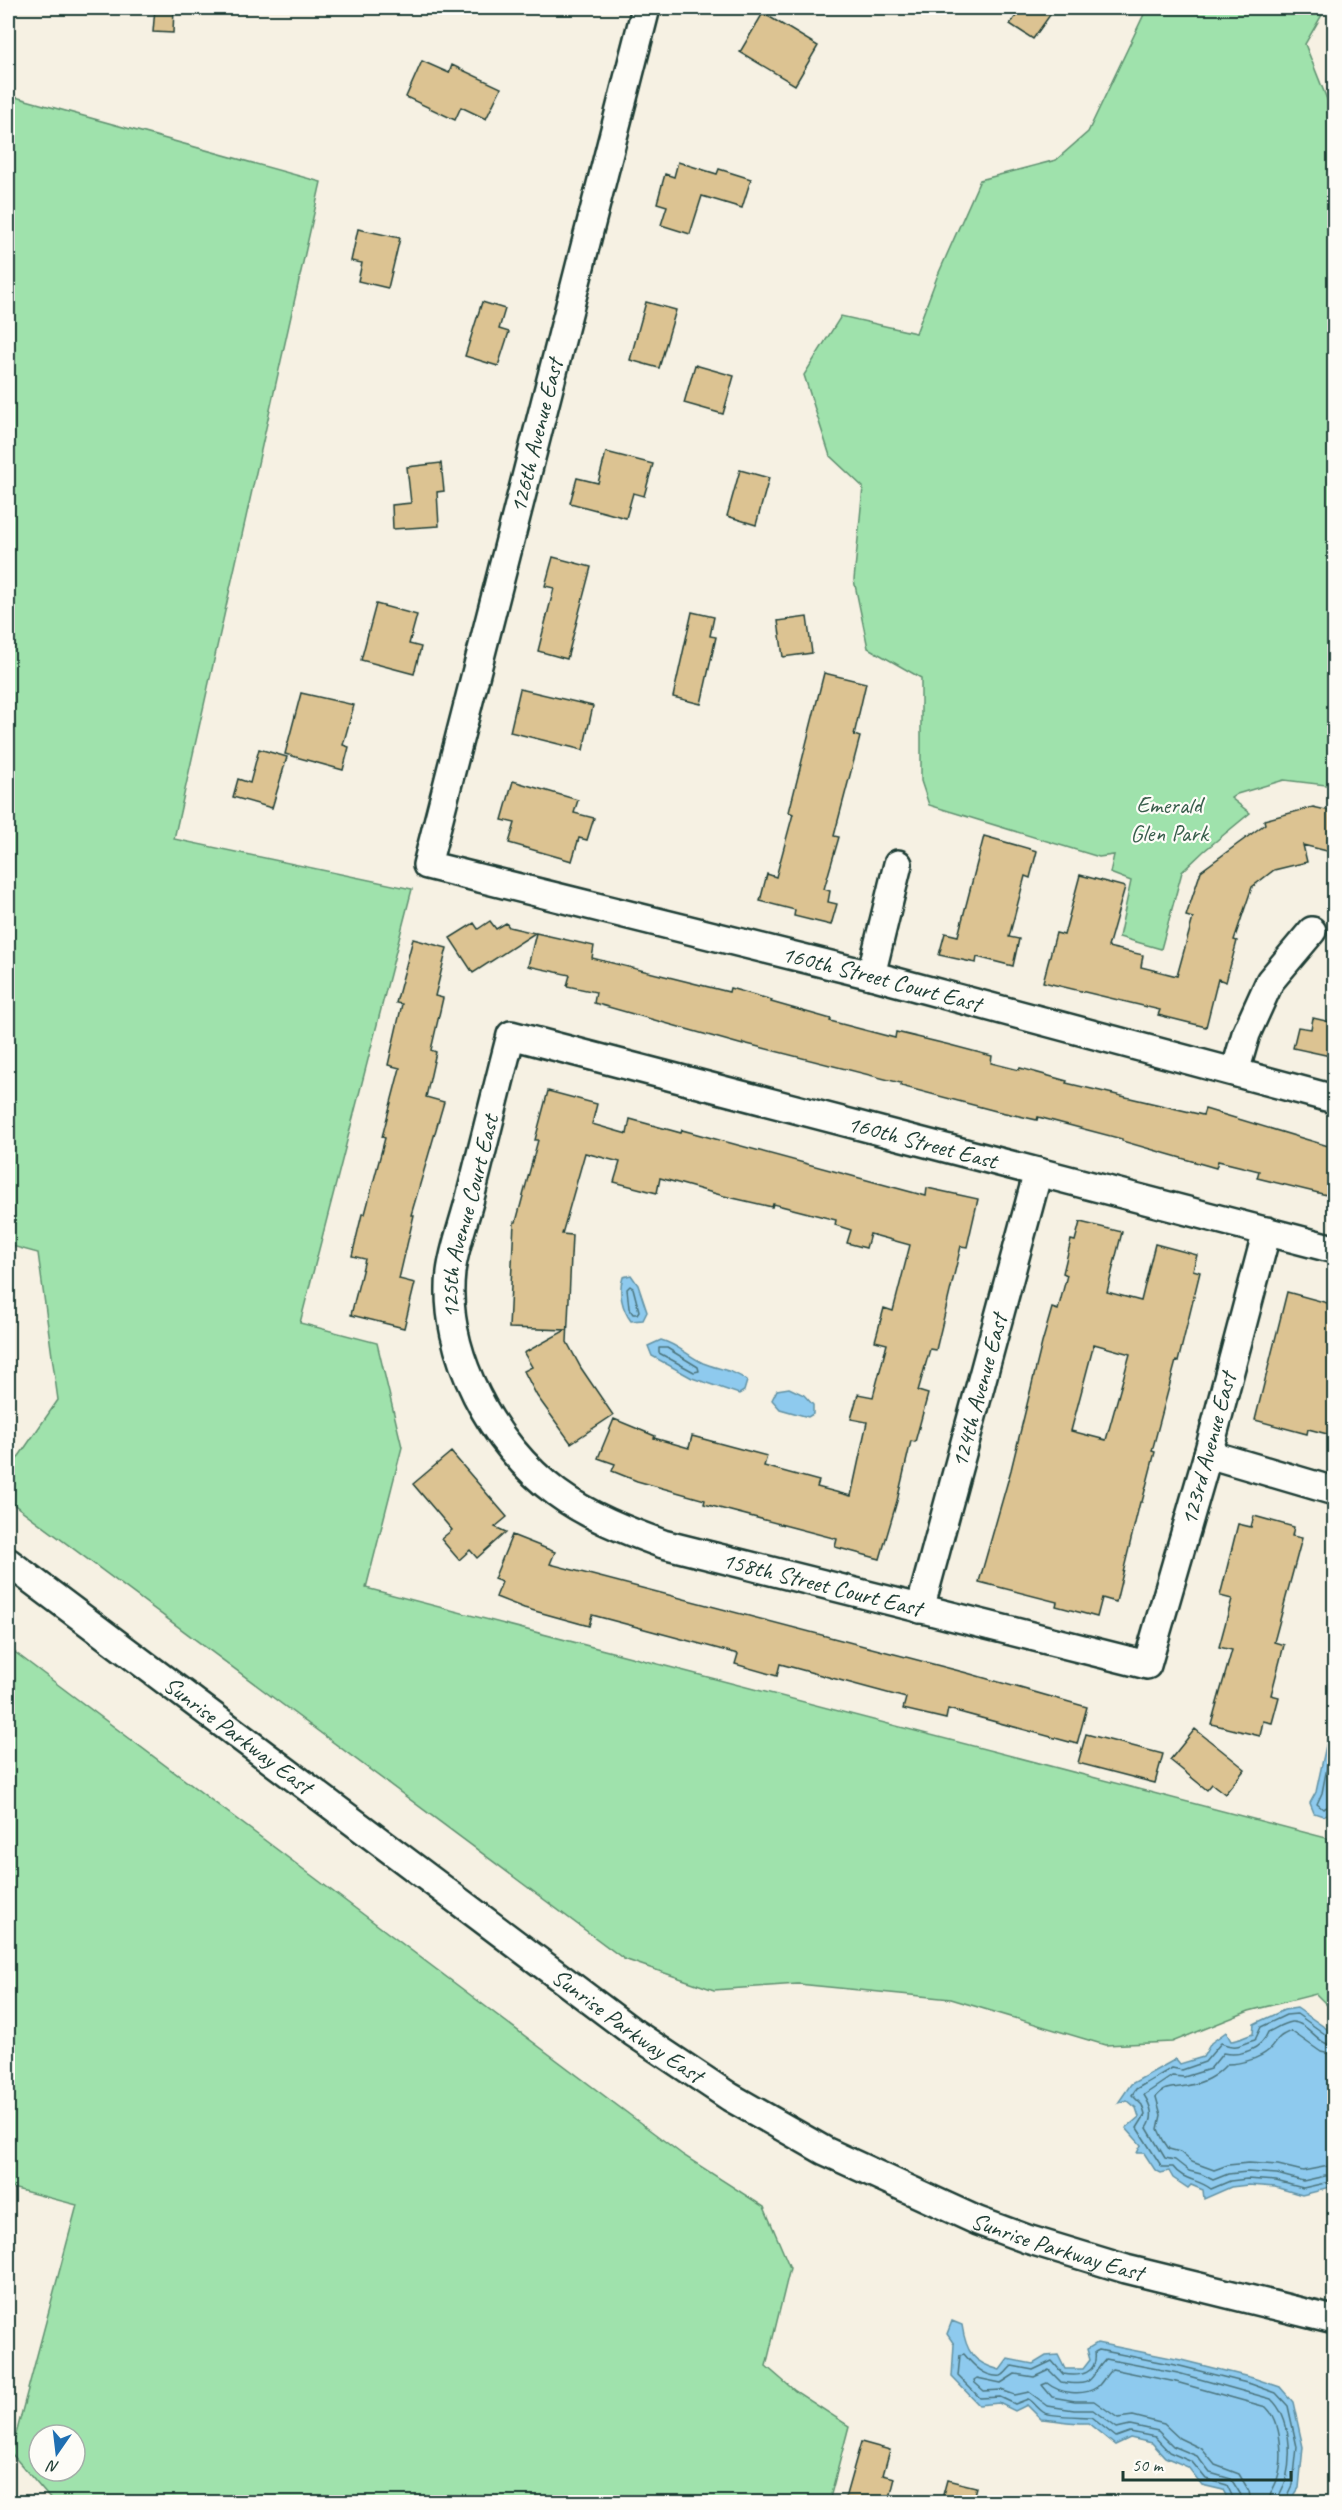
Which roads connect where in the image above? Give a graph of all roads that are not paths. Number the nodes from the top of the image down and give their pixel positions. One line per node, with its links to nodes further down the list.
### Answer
1 (646, 8): 3 (street, 126th Avenue East)
2 (898, 864): 5 (street)
3 (427, 865): 5 (street, 160th Street Court East)
4 (1312, 931): 7 (street)
5 (872, 975): 7 (street, 160th Street Court East)
6 (511, 1035): 9 (street, 160th Street East); 13 (street, 125th Avenue Court East)
7 (1235, 1072): 8 (street, 160th Street Court East)
8 (1335, 1099)
9 (1038, 1172): 10 (street, 160th Street East); 16 (street, 124th Avenue East)
10 (1267, 1232): 11 (street, 160th Street East); 12 (street, 123rd Avenue East)
11 (1335, 1249)
12 (1208, 1454): 14 (street); 17 (street, 123rd Avenue East)
13 (518, 1456): 16 (street, 158th Street Court East)
14 (1335, 1491)
15 (8, 1562): 18 (street, Sunrise Parkway East)
16 (920, 1609): 17 (street, 158th Street Court East)
17 (1147, 1665)
18 (1335, 2320)

